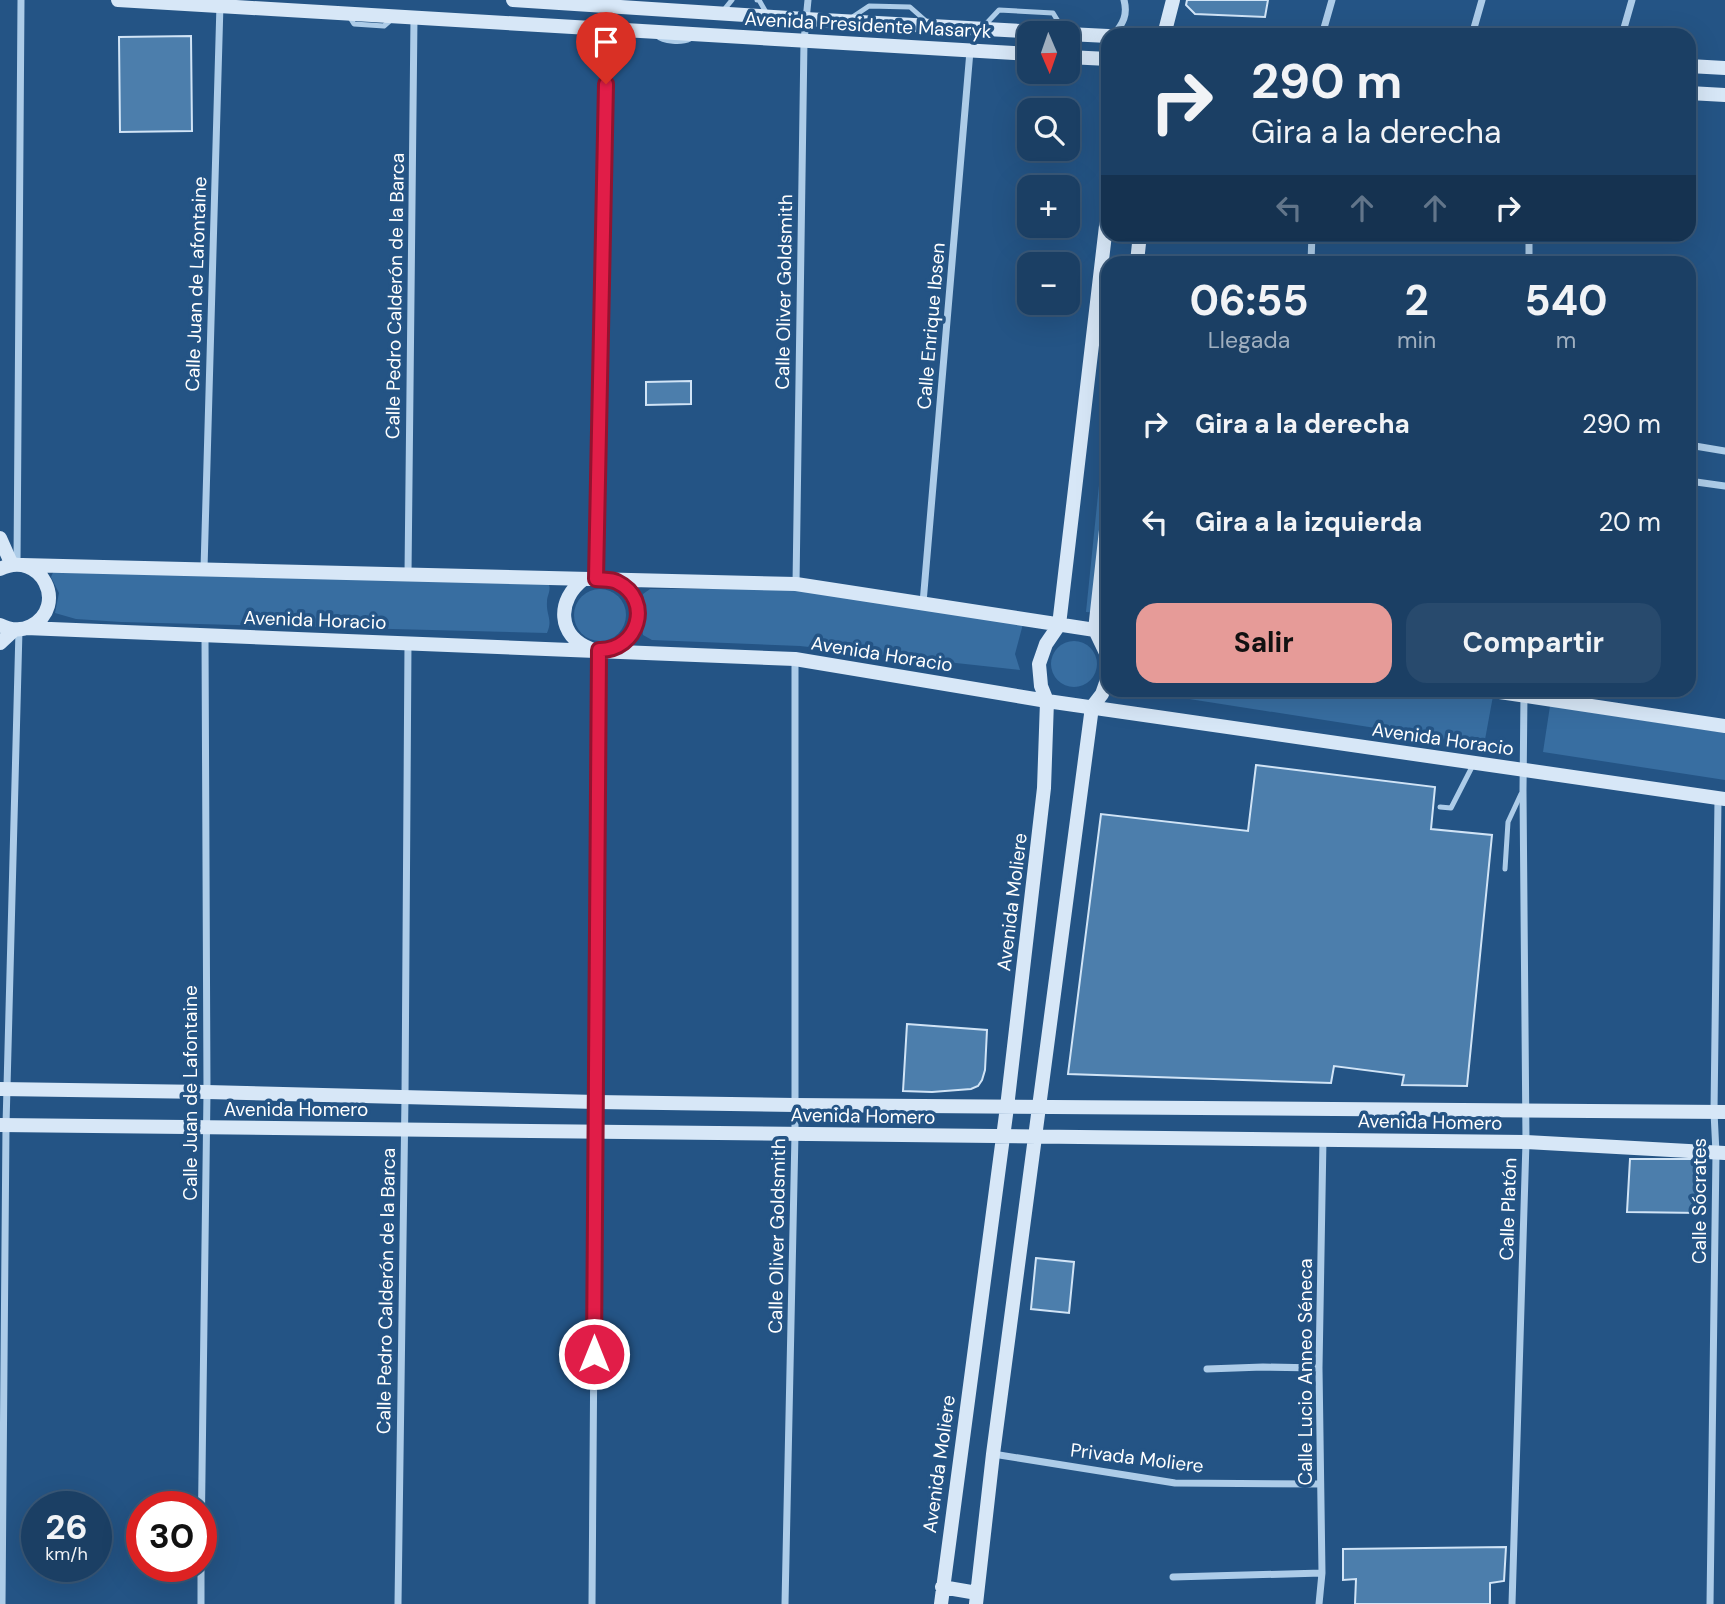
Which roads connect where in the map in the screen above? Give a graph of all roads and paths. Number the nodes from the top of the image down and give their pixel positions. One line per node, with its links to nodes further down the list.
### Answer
1 (21, 0): 44 (street)
2 (118, 0): 12 (street, Avenida Presidente Masaryk)
3 (513, 0): 13 (street, Avenida Presidente Masaryk)
4 (732, 0): 14 (lane)
5 (757, 0): 15 (lane)
6 (808, 0): 17 (street, Calle Oliver Goldsmith)
7 (1125, 0): 19 (street)
8 (1173, 0): 20 (street)
9 (1332, 0): 21 (street)
10 (1482, 0): 22 (street)
11 (1632, 0): 23 (street)
12 (220, 3): 16 (street, Avenida Presidente Masaryk); 45 (street, Calle Juan de Lafontaine)
13 (609, 3): 14 (street, Avenida Presidente Masaryk); 24 (street)
14 (721, 13): 15 (street, Avenida Presidente Masaryk)
15 (769, 17): 17 (street, Avenida Presidente Masaryk)
16 (414, 18): 24 (street, Avenida Presidente Masaryk); 46 (street, Calle Pedro Calderón de la Barca)
17 (805, 19): 25 (street, Avenida Presidente Masaryk); 29 (street, Calle Oliver Goldsmith)
18 (1058, 21): 25 (lane)
19 (1119, 28)
20 (1166, 28)
21 (1324, 28)
22 (1474, 28)
23 (1624, 28)
24 (607, 29): 29 (street, Avenida Presidente Masaryk); 47 (street)
25 (981, 29): 26 (street, Avenida Presidente Masaryk)
26 (1017, 31)
27 (1080, 35): 28 (street)
28 (1101, 36)
29 (804, 41): 30 (street, Avenida Presidente Masaryk); 49 (street, Calle Oliver Goldsmith)
30 (970, 51): 31 (street, Avenida Presidente Masaryk); 50 (street, Calle Enrique Ibsen)
31 (1017, 53)
32 (1080, 58): 33 (street)
33 (1101, 59)
34 (1696, 66): 35 (street)
35 (1725, 68)
36 (1696, 93): 37 (street)
37 (1725, 95)
38 (1101, 268): 51 (street, Avenida Moliere)
39 (1696, 446): 40 (street)
40 (1725, 451)
41 (1696, 482): 42 (street)
42 (1725, 486)
43 (0, 538): 44 (street)
44 (13, 566): 45 (street); 52 (street)
45 (204, 570): 46 (street)
46 (408, 575): 47 (street)
47 (590, 579): 48 (street); 57 (street)
48 (615, 580): 49 (street); 57 (street)
49 (796, 584): 50 (street)
50 (923, 603): 51 (street)
51 (1059, 625): 53 (street); 62 (street, Avenida Moliere)
52 (15, 628): 54 (street, Avenida Horacio); 55 (street); 71 (street)
53 (1101, 631)
54 (205, 635): 56 (street, Avenida Horacio); 72 (street, Calle Juan de Lafontaine)
55 (0, 643)
56 (408, 643): 57 (street, Avenida Horacio); 73 (street, Calle Pedro Calderón de la Barca)
57 (600, 650): 58 (street, Avenida Horacio); 74 (street)
58 (795, 659): 62 (street, Avenida Horacio); 75 (street, Calle Oliver Goldsmith)
59 (1101, 695): 63 (street)
60 (1524, 697): 66 (street, Calle Platón)
61 (1554, 697): 64 (street)
62 (1047, 701): 63 (street, Avenida Horacio); 76 (street, Avenida Moliere)
63 (1093, 707): 65 (street, Avenida Horacio); 77 (street)
64 (1725, 726)
65 (1474, 763): 66 (street, Avenida Horacio); 69 (lane)
66 (1523, 770): 67 (street, Calle Platón); 68 (street, Avenida Horacio)
67 (1523, 791): 70 (lane); 78 (street, Calle Platón)
68 (1722, 798): 79 (street, Calle Sócrates)
69 (1440, 807)
70 (1505, 869)
71 (3, 1089): 72 (street, Avenida Homero); 80 (street)
72 (207, 1092): 73 (street, Avenida Homero); 81 (street, Calle Juan de Lafontaine)
73 (405, 1097): 74 (street, Avenida Homero); 82 (street, Calle Pedro Calderón de la Barca)
74 (596, 1102): 75 (street, Avenida Homero); 83 (street)
75 (794, 1105): 76 (street, Avenida Homero); 84 (street, Calle Oliver Goldsmith)
76 (1007, 1107): 77 (street, Avenida Homero); 85 (street, Avenida Moliere)
77 (1039, 1107): 78 (street, Avenida Homero); 86 (street)
78 (1525, 1112): 79 (street, Avenida Homero); 88 (street, Calle Platón)
79 (1720, 1112): 89 (street, Calle Sócrates)
80 (3, 1125): 81 (street, Avenida Homero); 100 (street)
81 (206, 1128): 82 (street, Avenida Homero); 94 (street, Calle Juan de Lafontaine)
82 (404, 1129): 83 (street, Avenida Homero); 102 (street, Calle Pedro Calderón de la Barca)
83 (595, 1132): 84 (street, Avenida Homero); 103 (street)
84 (794, 1134): 85 (street, Avenida Homero); 104 (street, Calle Oliver Goldsmith)
85 (1003, 1136): 86 (street, Avenida Homero); 98 (street, Avenida Moliere)
86 (1035, 1137): 87 (street, Avenida Homero); 92 (street)
87 (1323, 1139): 88 (street, Avenida Homero); 90 (street, Calle Lucio Anneo Séneca)
88 (1525, 1142): 89 (street, Avenida Homero); 107 (street, Calle Platón)
89 (1720, 1153): 108 (street, Calle Sócrates)
90 (1320, 1368): 91 (street); 93 (street, Calle Lucio Anneo Séneca)
91 (1207, 1369)
92 (993, 1454): 93 (street, Privada Moliere); 99 (street)
93 (1320, 1484): 95 (street, Calle Lucio Anneo Séneca)
94 (202, 1491)
95 (1322, 1573): 96 (street); 106 (street, Calle Lucio Anneo Séneca)
96 (1173, 1577)
97 (201, 1582): 101 (street)
98 (942, 1587): 99 (street); 105 (street, Avenida Moliere)
99 (976, 1598)
100 (2, 1604)
101 (201, 1604)
102 (398, 1604)
103 (592, 1604)
104 (785, 1604)
105 (941, 1604)
106 (1319, 1604)
107 (1512, 1604)
108 (1710, 1604)

